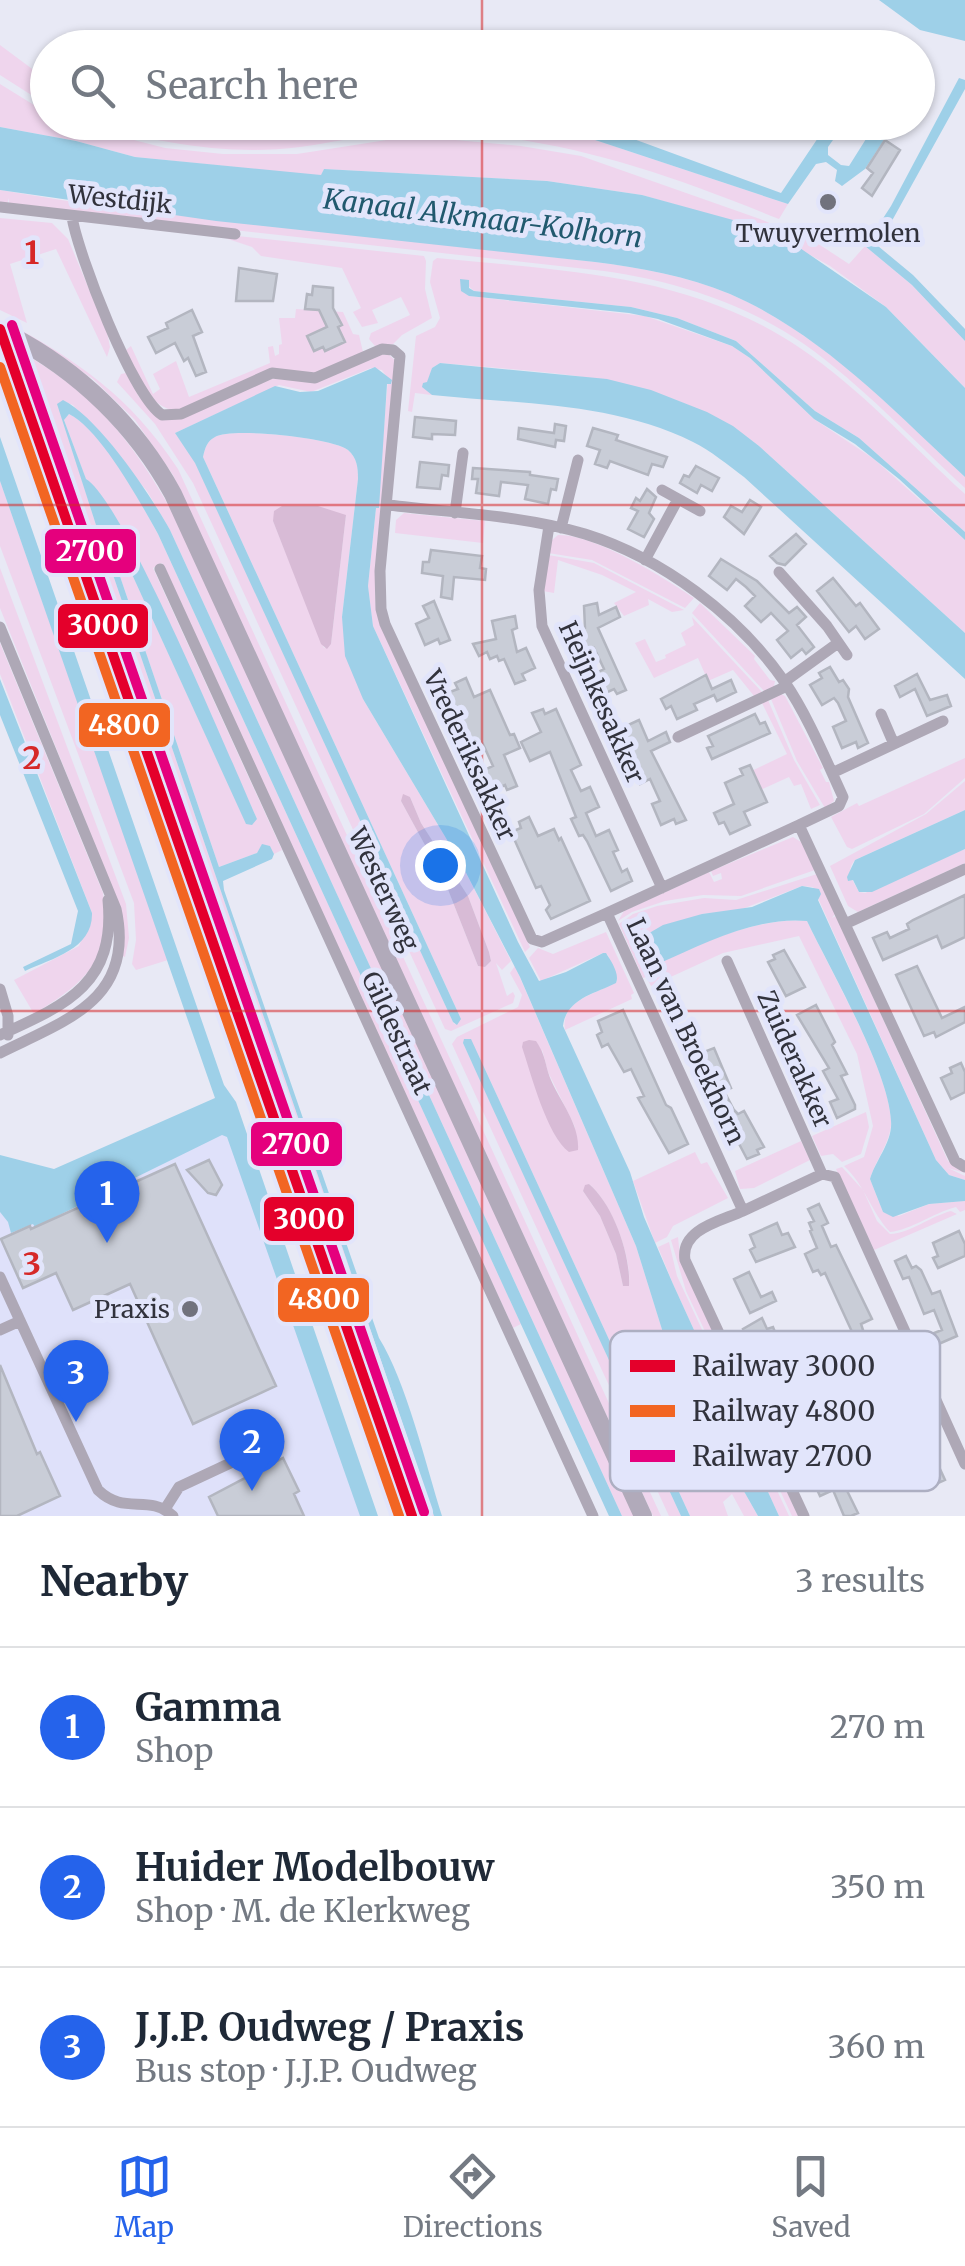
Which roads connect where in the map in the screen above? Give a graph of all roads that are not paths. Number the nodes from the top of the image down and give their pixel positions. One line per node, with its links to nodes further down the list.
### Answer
1 (0, 207): 2 (street, Westdijk)
2 (72, 217): 3 (street, Westdijk); 9 (street, Vrederiksakker)
3 (235, 234)
4 (10, 336): 44 (main road, Westerweg)
5 (463, 453): 11 (street)
6 (578, 460): 12 (street)
7 (662, 490): 8 (street)
8 (678, 498): 10 (street); 13 (street)
9 (389, 505): 11 (street); 29 (street, Vrederiksakker)
10 (700, 511)
11 (456, 513): 12 (street)
12 (555, 527): 13 (street); 28 (street, Heijnkesakker)
13 (645, 560): 19 (street)
14 (160, 569): 50 (street, Gildestraat)
15 (779, 572): 17 (street)
16 (0, 626): 27 (street)
17 (838, 644): 18 (street); 19 (street)
18 (847, 655)
19 (786, 684): 22 (street); 24 (street)
20 (881, 714): 23 (street)
21 (943, 721): 23 (street)
22 (678, 737)
23 (893, 742): 24 (street)
24 (832, 772): 25 (street)
25 (800, 825): 28 (street, Laan van Broekhorn); 30 (street)
26 (965, 869): 30 (street)
27 (106, 886): 33 (street); 34 (street)
28 (662, 888): 29 (street, Laan van Broekhorn)
29 (607, 913): 37 (street, Laan van Broekhorn)
30 (845, 924): 35 (street)
31 (726, 961): 36 (street, Zuiderakker)
32 (0, 989): 33 (street)
33 (4, 1033): 34 (street)
34 (4, 1051)
35 (965, 1167)
36 (822, 1174): 37 (street); 42 (street, Zuiderakker)
37 (744, 1211): 41 (street)
38 (0, 1277): 39 (street)
39 (20, 1321): 40 (street); 49 (street)
40 (0, 1330)
41 (718, 1331)
42 (905, 1331)
43 (940, 1409): 46 (street, Zuiderakker)
44 (610, 1442)
45 (238, 1459): 49 (street)
46 (965, 1464)
47 (632, 1491): 51 (main road, Westerweg)
48 (792, 1491): 52 (street)
49 (169, 1512)
50 (593, 1516)
51 (644, 1516)
52 (804, 1516)

